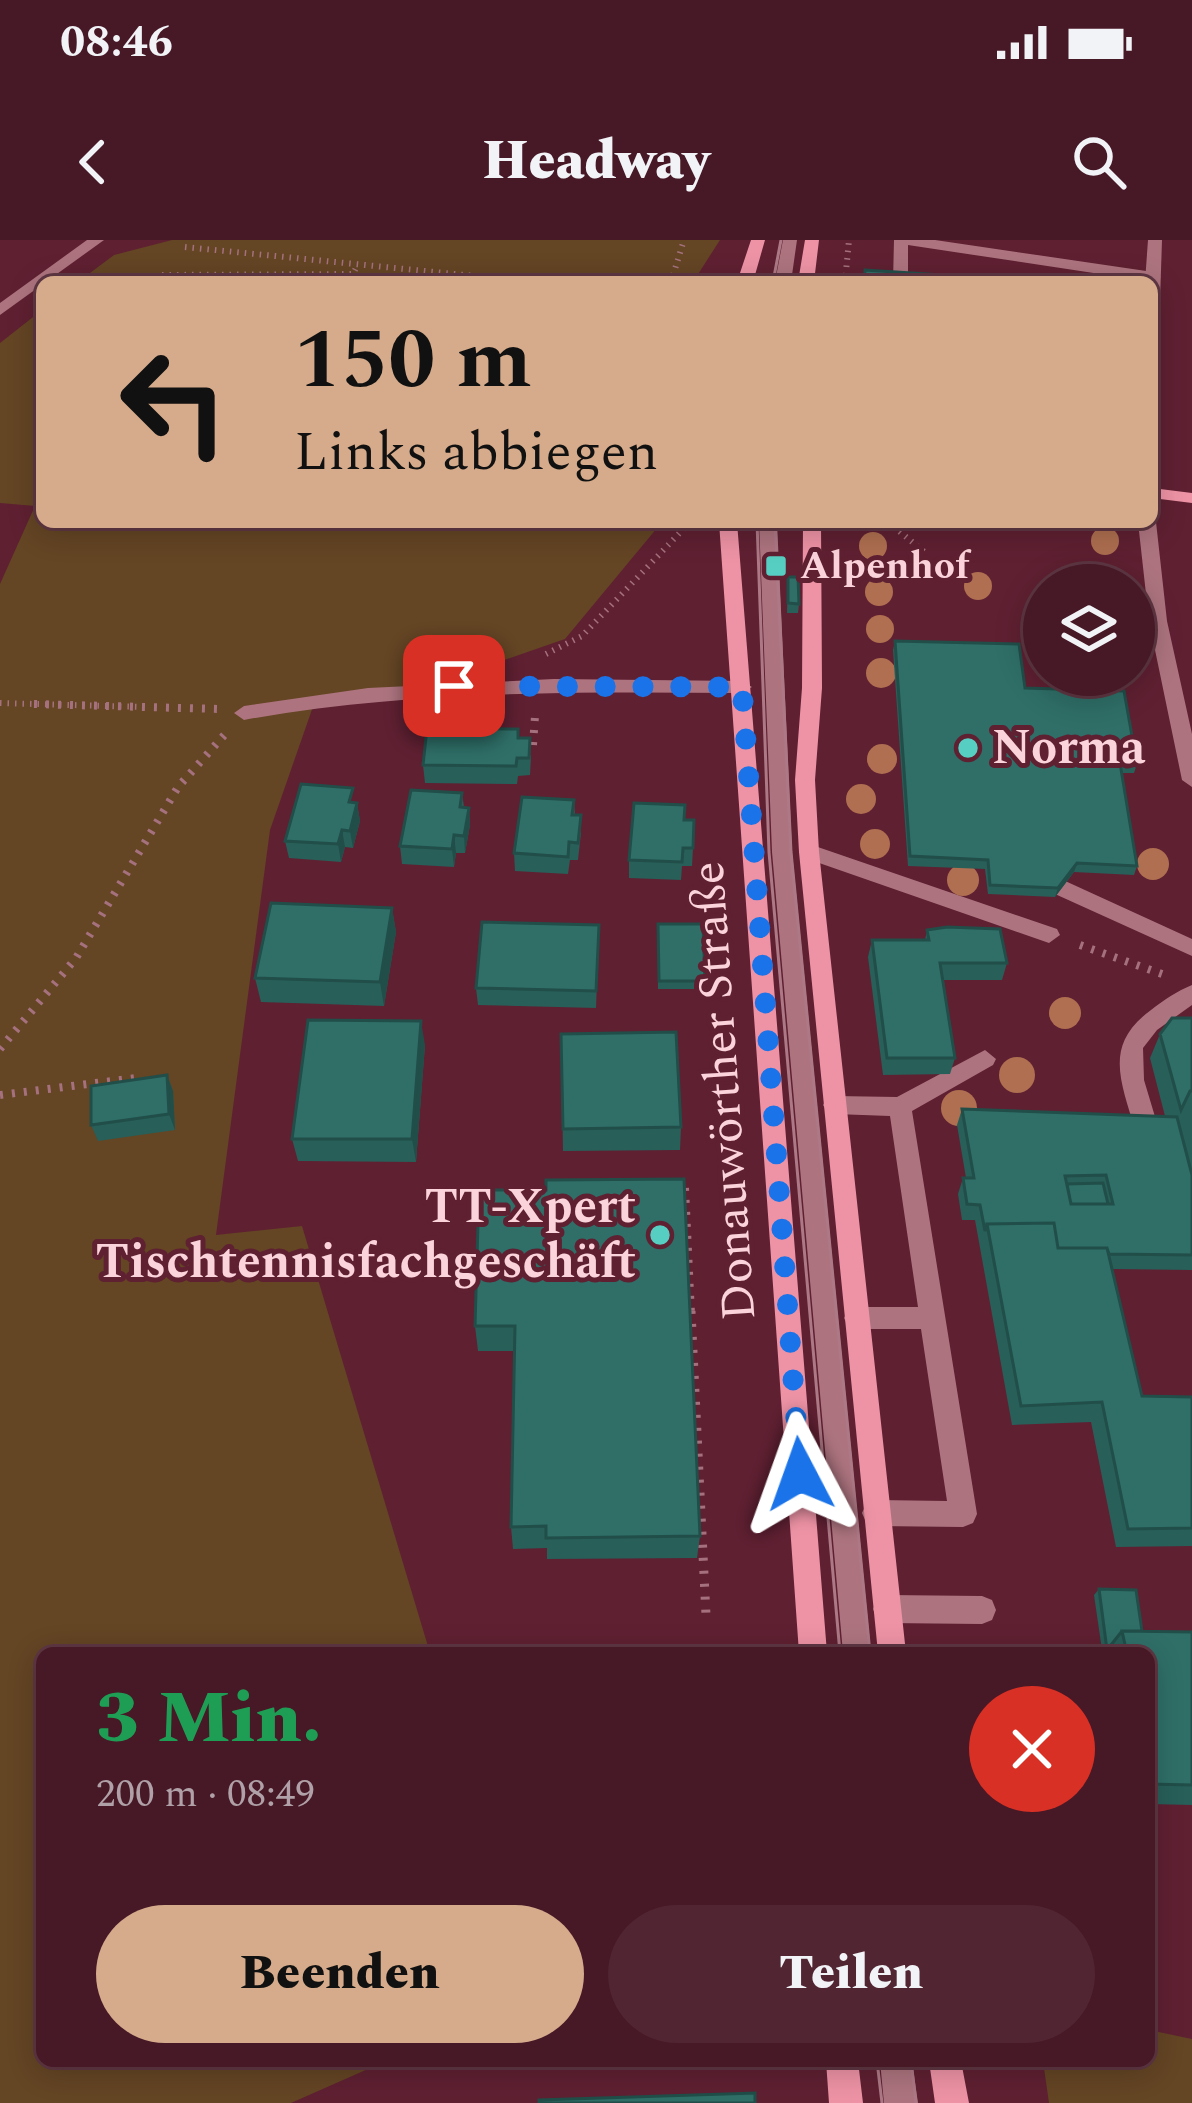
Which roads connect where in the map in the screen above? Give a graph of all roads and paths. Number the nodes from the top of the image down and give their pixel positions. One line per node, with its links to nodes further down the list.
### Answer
1 (97, 240): 13 (street)
2 (684, 240): 15 (path)
3 (758, 240): 16 (main road)
4 (790, 240): 17 (street)
5 (812, 240): 18 (main road)
6 (849, 240): 19 (path)
7 (903, 240): 9 (street); 20 (street)
8 (1155, 240): 22 (street)
9 (984, 247): 21 (street)
10 (185, 248): 11 (path)
11 (358, 264): 12 (path); 14 (path)
12 (163, 275)
13 (47, 276)
14 (476, 276)
15 (673, 276)
16 (747, 276)
17 (784, 276)
18 (807, 276)
19 (846, 276)
20 (899, 276)
21 (1142, 276)
22 (1153, 276)
23 (36, 284): 24 (street)
24 (0, 310)
25 (1158, 494): 26 (main road)
26 (1192, 498)
27 (684, 528): 36 (path)
28 (729, 528): 37 (main road, Donauwörther Straße)
29 (767, 528): 62 (street)
30 (812, 528): 41 (main road)
31 (895, 528): 33 (path)
32 (1148, 528): 35 (street)
33 (928, 555)
34 (1155, 621): 35 (street)
35 (1158, 621): 40 (street)
36 (530, 663)
37 (742, 687): 39 (street); 61 (main road, Donauwörther Straße)
38 (0, 704): 39 (path)
39 (244, 713): 47 (path)
40 (1192, 780)
41 (809, 852): 43 (street); 51 (main road)
42 (1064, 888): 44 (street)
43 (1049, 935): 45 (path)
44 (1192, 949)
45 (1172, 977)
46 (1192, 994): 53 (street)
47 (0, 1049)
48 (985, 1059): 52 (street)
49 (136, 1078): 50 (path)
50 (0, 1096)
51 (835, 1105): 52 (street); 55 (main road)
52 (900, 1107): 56 (street)
53 (1147, 1130)
54 (685, 1188): 60 (path)
55 (856, 1318): 56 (street); 57 (main road)
56 (932, 1318): 57 (street)
57 (876, 1513): 58 (main road)
58 (887, 1610): 59 (street); 63 (main road)
59 (982, 1610)
60 (706, 1615)
61 (813, 1647)
62 (855, 1647)
63 (891, 1647)
64 (842, 2067): 67 (main road)
65 (897, 2067): 68 (street)
66 (946, 2067): 69 (main road)
67 (845, 2103)
68 (901, 2103)
69 (952, 2103)

